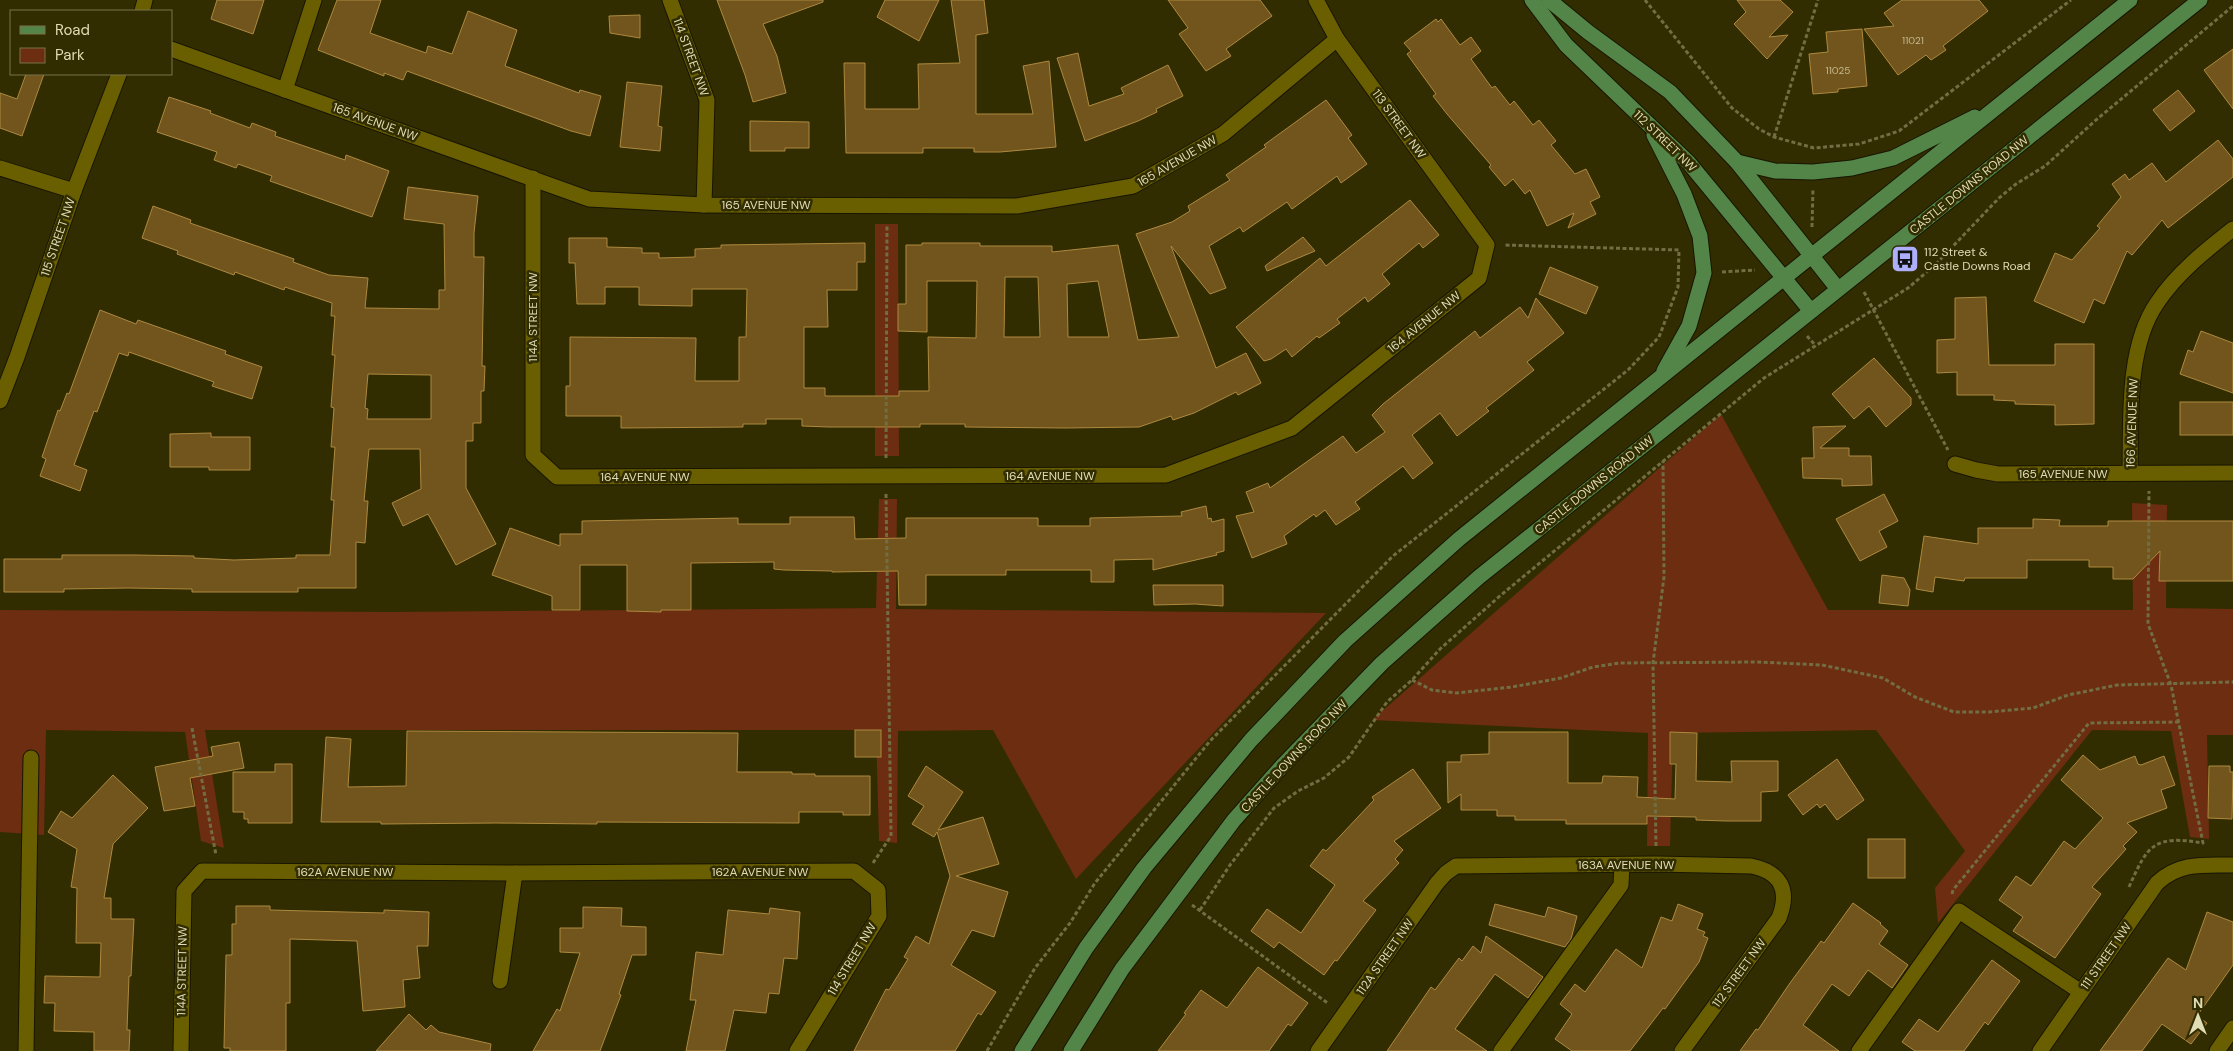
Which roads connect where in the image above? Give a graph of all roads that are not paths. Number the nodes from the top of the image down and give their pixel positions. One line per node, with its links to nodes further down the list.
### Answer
1 (314, 0): 11 (street)
2 (670, 0): 18 (street, 114 STREET NW)
3 (1316, 0): 8 (street, 113 STREET NW)
4 (1532, 0): 13 (main road, 112 STREET NW)
5 (1549, 0): 14 (main road)
6 (2130, 0): 12 (main road)
7 (2200, 0): 23 (main road, CASTLE DOWNS ROAD NW)
8 (1337, 39): 18 (street, 165 AVENUE NW); 20 (street, 113 STREET NW)
9 (172, 49): 11 (street, 165 AVENUE NW)
10 (119, 75): 17 (street, 115 STREET NW)
11 (285, 90): 16 (street, 165 AVENUE NW)
12 (2000, 104): 14 (main road); 21 (main road)
13 (1650, 127): 22 (main road, 112 STREET NW); 25 (main road)
14 (1737, 162): 21 (main road)
15 (0, 168): 17 (street)
16 (533, 178): 18 (street, 165 AVENUE NW); 27 (street, 114A STREET NW)
17 (74, 191): 26 (street, 115 STREET NW)
18 (704, 205)
19 (2233, 229): 29 (street, 166 AVENUE NW)
20 (1487, 245): 27 (street, 164 AVENUE NW)
21 (1812, 257): 22 (main road); 23 (main road)
22 (1784, 279): 24 (main road, 112 STREET NW); 25 (main road)
23 (1838, 289): 24 (main road, CASTLE DOWNS ROAD NW)
24 (1811, 311): 46 (main road, CASTLE DOWNS ROAD NW)
25 (1661, 377): 45 (main road)
26 (0, 401)
27 (533, 455)
28 (1955, 464): 29 (street, 165 AVENUE NW)
29 (2130, 473): 30 (street, 165 AVENUE NW)
30 (2233, 473)
31 (31, 758): 42 (street)
32 (1622, 865): 34 (street, 163A AVENUE NW); 37 (street, 163A AVENUE NW); 48 (street)
33 (2233, 865): 40 (street, 111 STREET NW)
34 (1456, 866): 47 (street, 112A STREET NW)
35 (515, 873): 36 (street, 162A AVENUE NW); 38 (street, 162A AVENUE NW); 39 (street)
36 (859, 875): 44 (street, 114 STREET NW)
37 (1785, 891): 49 (street, 112 STREET NW)
38 (184, 892): 43 (street, 114A STREET NW)
39 (500, 981)
40 (2081, 992): 50 (street); 51 (street, 111 STREET NW)
41 (2233, 1028): 52 (street)
42 (26, 1051)
43 (181, 1051)
44 (797, 1051)
45 (1022, 1051)
46 (1071, 1051)
47 (1318, 1051)
48 (1501, 1051)
49 (1682, 1051)
50 (1859, 1051)
51 (2040, 1051)
52 (2217, 1051)

